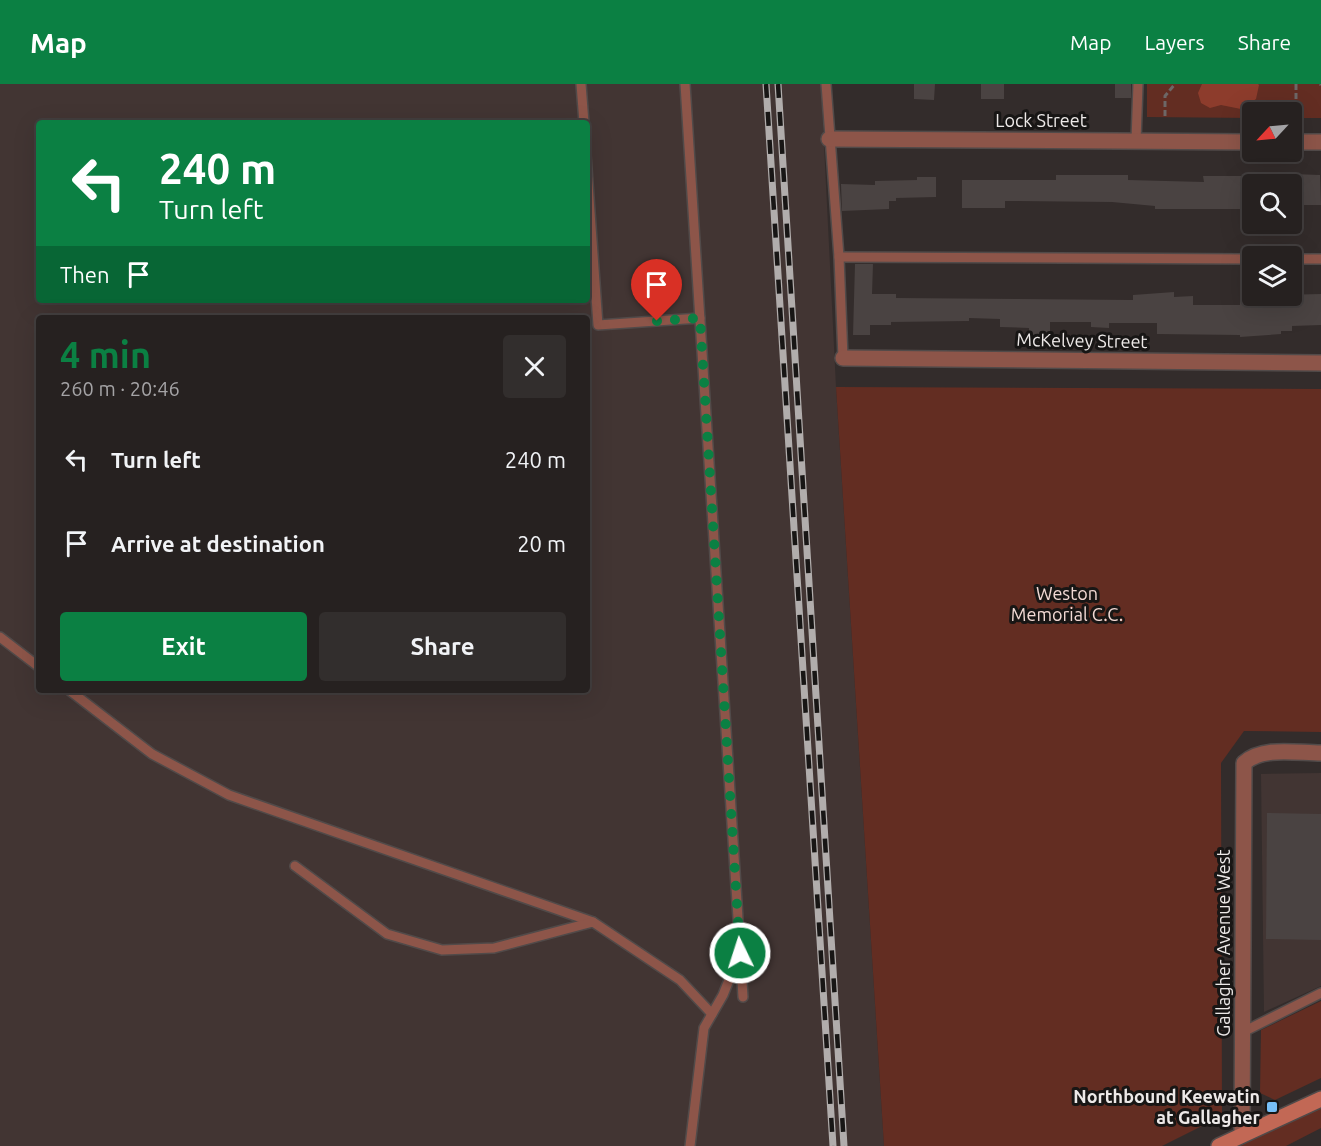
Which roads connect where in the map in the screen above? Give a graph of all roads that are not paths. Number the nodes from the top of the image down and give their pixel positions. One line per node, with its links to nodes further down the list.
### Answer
1 (582, 84): 5 (lane)
2 (685, 84): 16 (lane)
3 (826, 84): 6 (lane)
4 (1138, 84): 7 (lane)
5 (584, 120)
6 (829, 139): 7 (street, Lock Street); 12 (lane)
7 (1136, 141): 8 (street, Lock Street)
8 (1242, 141)
9 (1302, 142): 10 (street)
10 (1321, 142)
11 (590, 212): 16 (lane)
12 (839, 257): 13 (lane); 17 (lane)
13 (1242, 259)
14 (1302, 259): 15 (lane)
15 (1321, 259)
16 (700, 318): 25 (lane)
17 (843, 358): 18 (street, McKelvey Street)
18 (1321, 363)
19 (0, 637): 20 (lane)
20 (36, 665)
21 (73, 693): 24 (lane)
22 (1321, 753): 29 (street, Gallagher Avenue West)
23 (296, 866): 24 (lane)
24 (593, 921): 28 (lane)
25 (740, 953): 27 (lane); 28 (lane)
26 (1321, 993): 29 (lane)
27 (743, 997)
28 (712, 1014): 32 (lane)
29 (1243, 1032): 31 (street, Gallagher Avenue West)
30 (1321, 1099): 31 (main road)
31 (1242, 1135): 33 (main road)
32 (690, 1146)
33 (1219, 1146)

